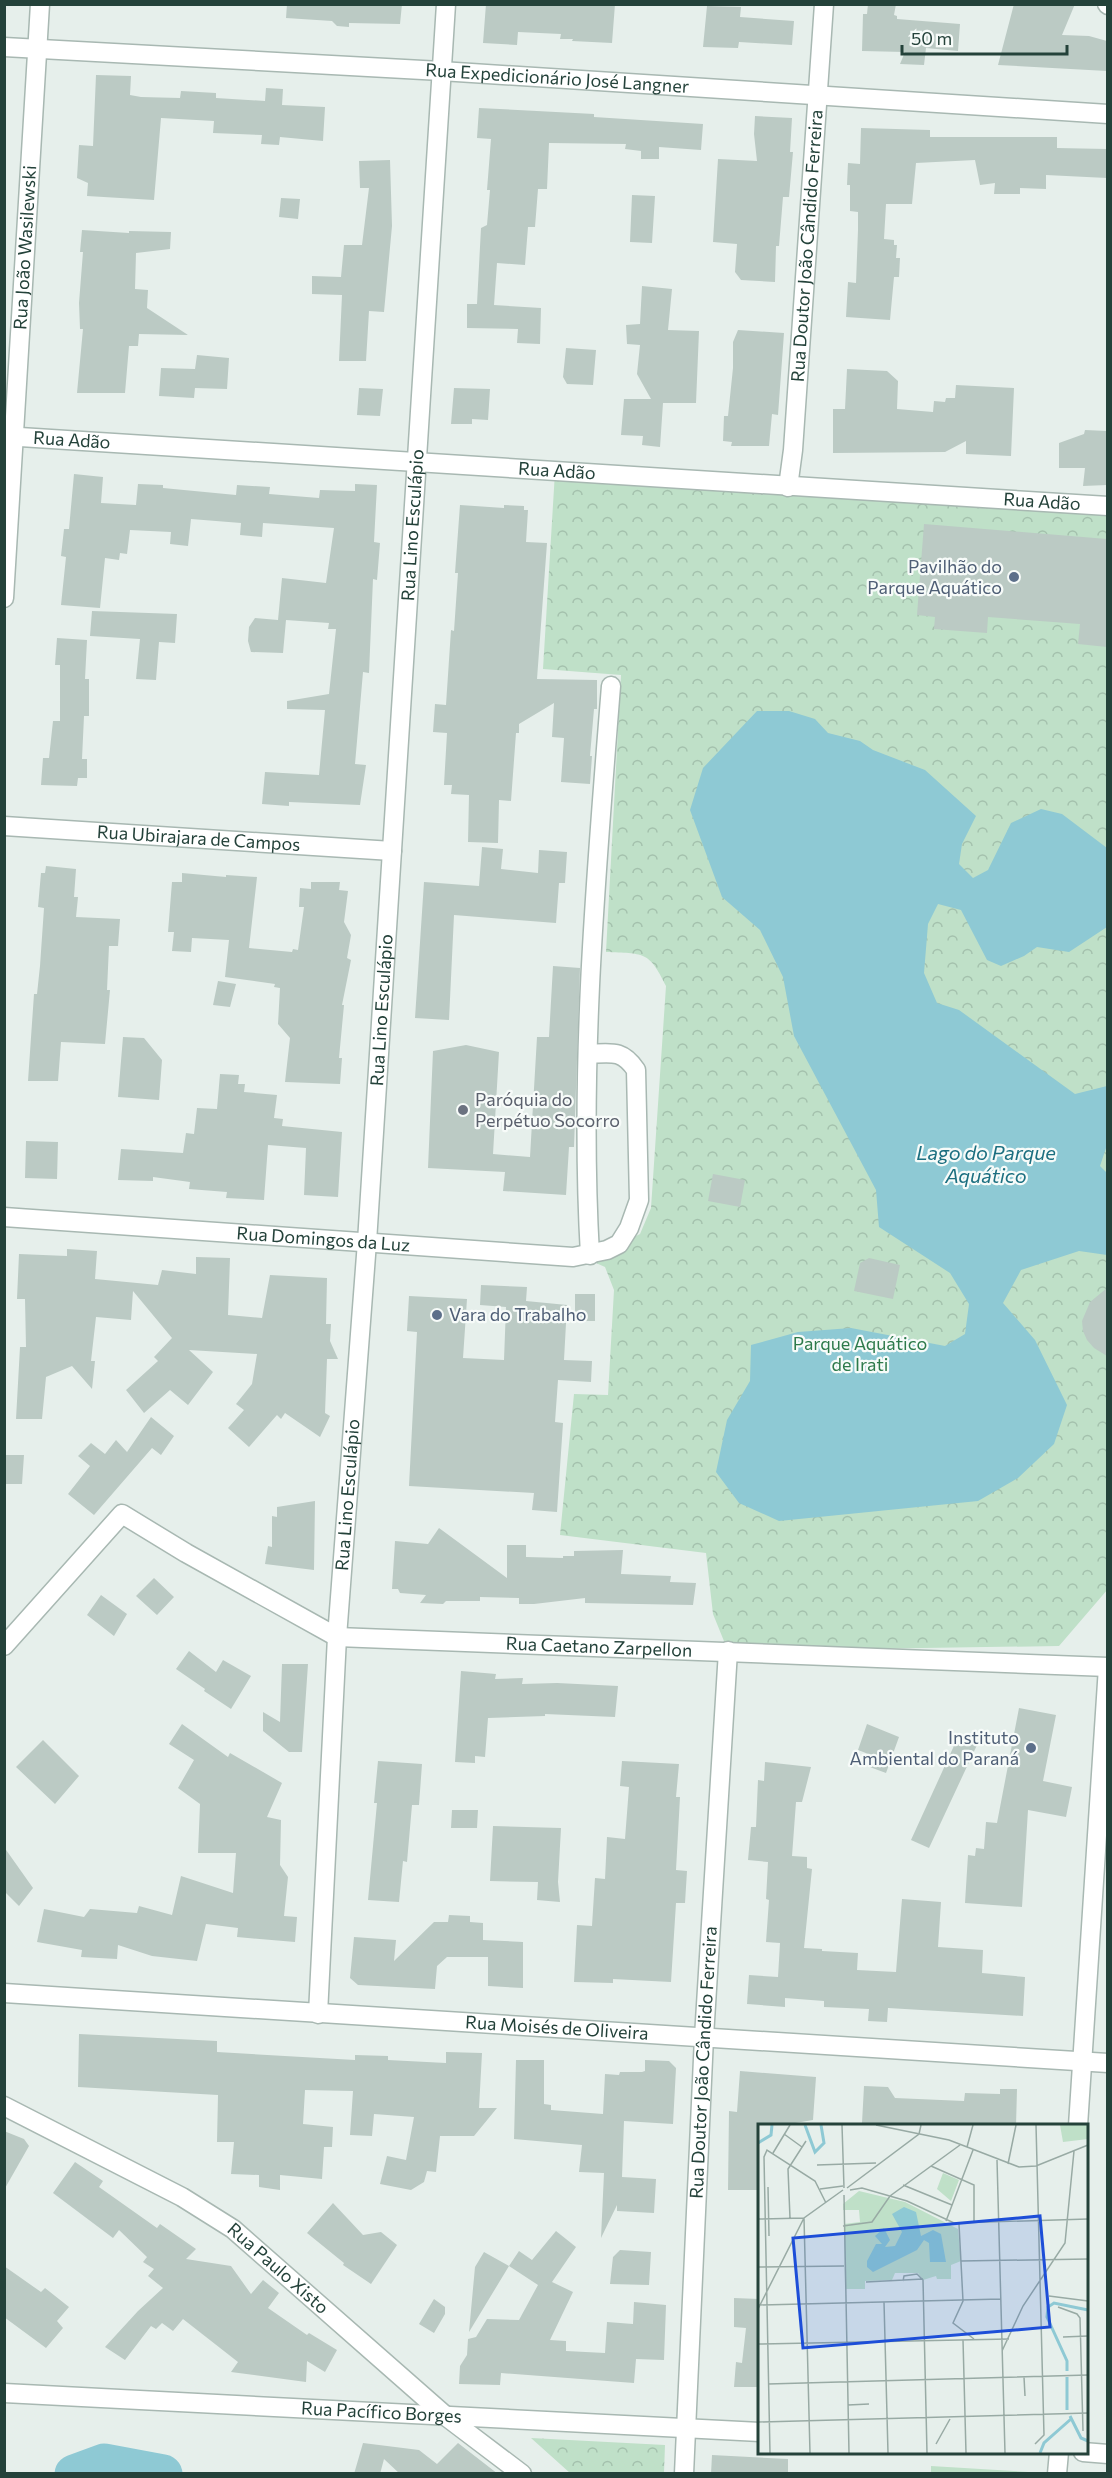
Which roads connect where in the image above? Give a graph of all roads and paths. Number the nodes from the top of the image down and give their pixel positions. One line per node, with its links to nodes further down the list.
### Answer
1 (40, 4): 5 (street, Rua João Wasilewski)
2 (446, 4): 6 (street, Rua Lino Esculápio)
3 (824, 4): 7 (street, Rua Doutor João Cândido Ferreira)
4 (4, 47): 5 (street, Rua Expedicionário José Langner)
5 (36, 49): 6 (street, Rua Expedicionário José Langner); 9 (street, Rua João Wasilewski)
6 (441, 71): 7 (street, Rua Expedicionário José Langner); 10 (street, Rua Lino Esculápio)
7 (816, 96): 8 (street, Rua Expedicionário José Langner); 11 (street, Rua Doutor João Cândido Ferreira)
8 (1107, 114)
9 (10, 436): 10 (street, Rua Adão); 13 (street, Rua João Wasilewski)
10 (417, 463): 11 (street, Rua Adão); 16 (street, Rua Lino Esculápio)
11 (788, 486): 12 (street, Rua Adão)
12 (1107, 506)
13 (4, 598)
14 (611, 686): 17 (street)
15 (4, 826): 16 (street, Rua Ubirajara de Campos)
16 (392, 851): 19 (street, Rua Lino Esculápio)
17 (588, 1054): 20 (street); 20 (street, Rua Domingos da Luz)
18 (4, 1217): 19 (street, Rua Domingos da Luz)
19 (367, 1242): 20 (street, Rua Domingos da Luz); 21 (street, Rua Lino Esculápio)
20 (590, 1255)
21 (337, 1637): 22 (street, Rua Caetano Zarpellon); 23 (street, Rua Caetano Zarpellon); 27 (street, Rua Lino Esculápio)
22 (4, 1646)
23 (728, 1651): 24 (street, Rua Caetano Zarpellon); 28 (street, Rua Doutor João Cândido Ferreira)
24 (1107, 1667): 25 (street)
25 (1103, 1816): 29 (street)
26 (4, 1993): 27 (street, Rua Moisés de Oliveira)
27 (318, 2014): 28 (street, Rua Moisés de Oliveira)
28 (704, 2037): 29 (street, Rua Moisés de Oliveira); 35 (street, Rua Doutor João Cândido Ferreira)
29 (1082, 2062): 30 (street, Rua Moisés de Oliveira); 32 (street)
30 (1107, 2063)
31 (4, 2106): 34 (street, Rua Paulo Xisto)
32 (1078, 2124)
33 (4, 2393): 34 (street, Rua Pacífico Borges)
34 (448, 2418): 35 (street, Rua Pacífico Borges); 40 (street, Rua Paulo Xisto)
35 (687, 2428): 36 (street, Rua Pacífico Borges); 41 (street, Rua Doutor João Cândido Ferreira)
36 (758, 2432)
37 (1088, 2452): 39 (street)
38 (1059, 2454): 42 (street)
39 (1107, 2454)
40 (522, 2474)
41 (684, 2474)
42 (1058, 2474)

